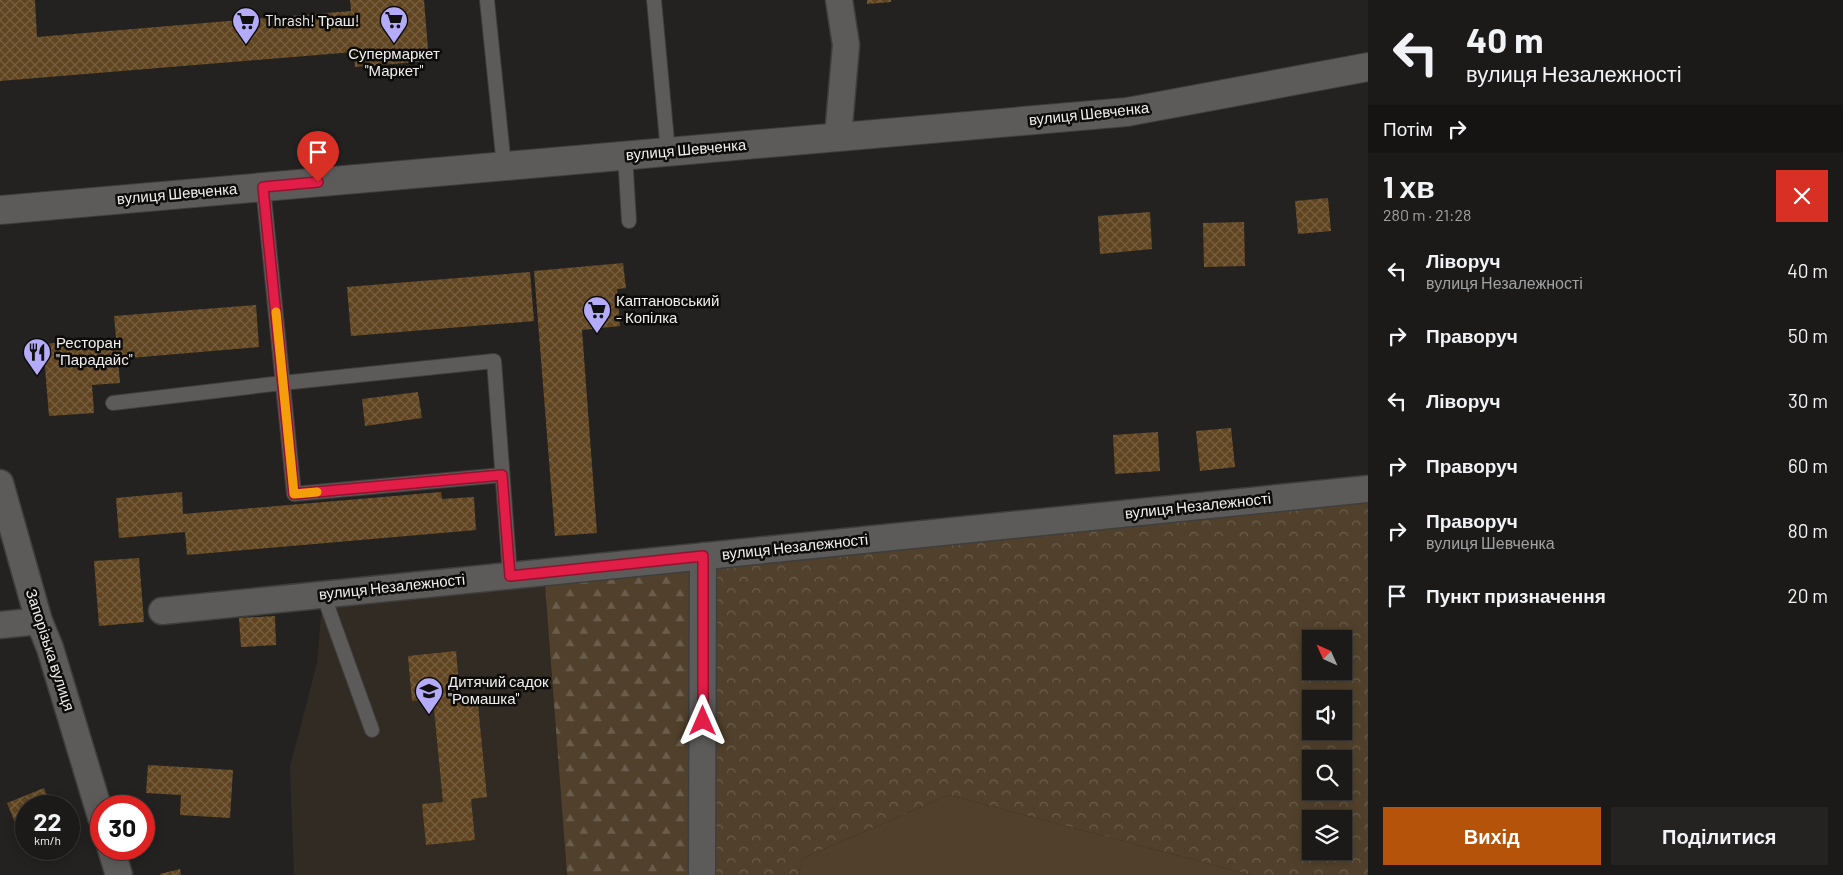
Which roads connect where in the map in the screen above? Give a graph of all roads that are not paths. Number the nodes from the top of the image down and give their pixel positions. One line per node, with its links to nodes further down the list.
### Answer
1 (487, 0): 8 (lane)
2 (654, 0): 6 (lane)
3 (839, 0): 5 (street)
4 (1368, 67): 5 (main road, вулиця Шевченка)
5 (838, 137): 6 (main road, вулиця Шевченка)
6 (668, 152): 7 (main road, вулиця Шевченка)
7 (625, 155): 8 (main road, вулиця Шевченка); 11 (lane)
8 (504, 166): 9 (main road, вулиця Шевченка)
9 (263, 187): 10 (main road, вулиця Шевченка); 12 (lane)
10 (0, 210)
11 (629, 221)
12 (282, 383): 13 (lane); 14 (lane); 14 (lane)
13 (113, 403)
14 (502, 475): 18 (lane)
15 (0, 483): 21 (street, Запорізька вулиця)
16 (1368, 489): 17 (street, вулиця Незалежності)
17 (703, 556): 18 (street, вулиця Незалежності); 27 (street)
18 (510, 576): 19 (street, вулиця Незалежності)
19 (323, 594): 20 (street, вулиця Незалежності); 23 (lane)
20 (162, 611)
21 (39, 621): 22 (street); 24 (street, Запорізька вулиця)
22 (0, 625)
23 (372, 730)
24 (94, 795)
25 (114, 860): 26 (street)
26 (119, 875)
27 (702, 875)

